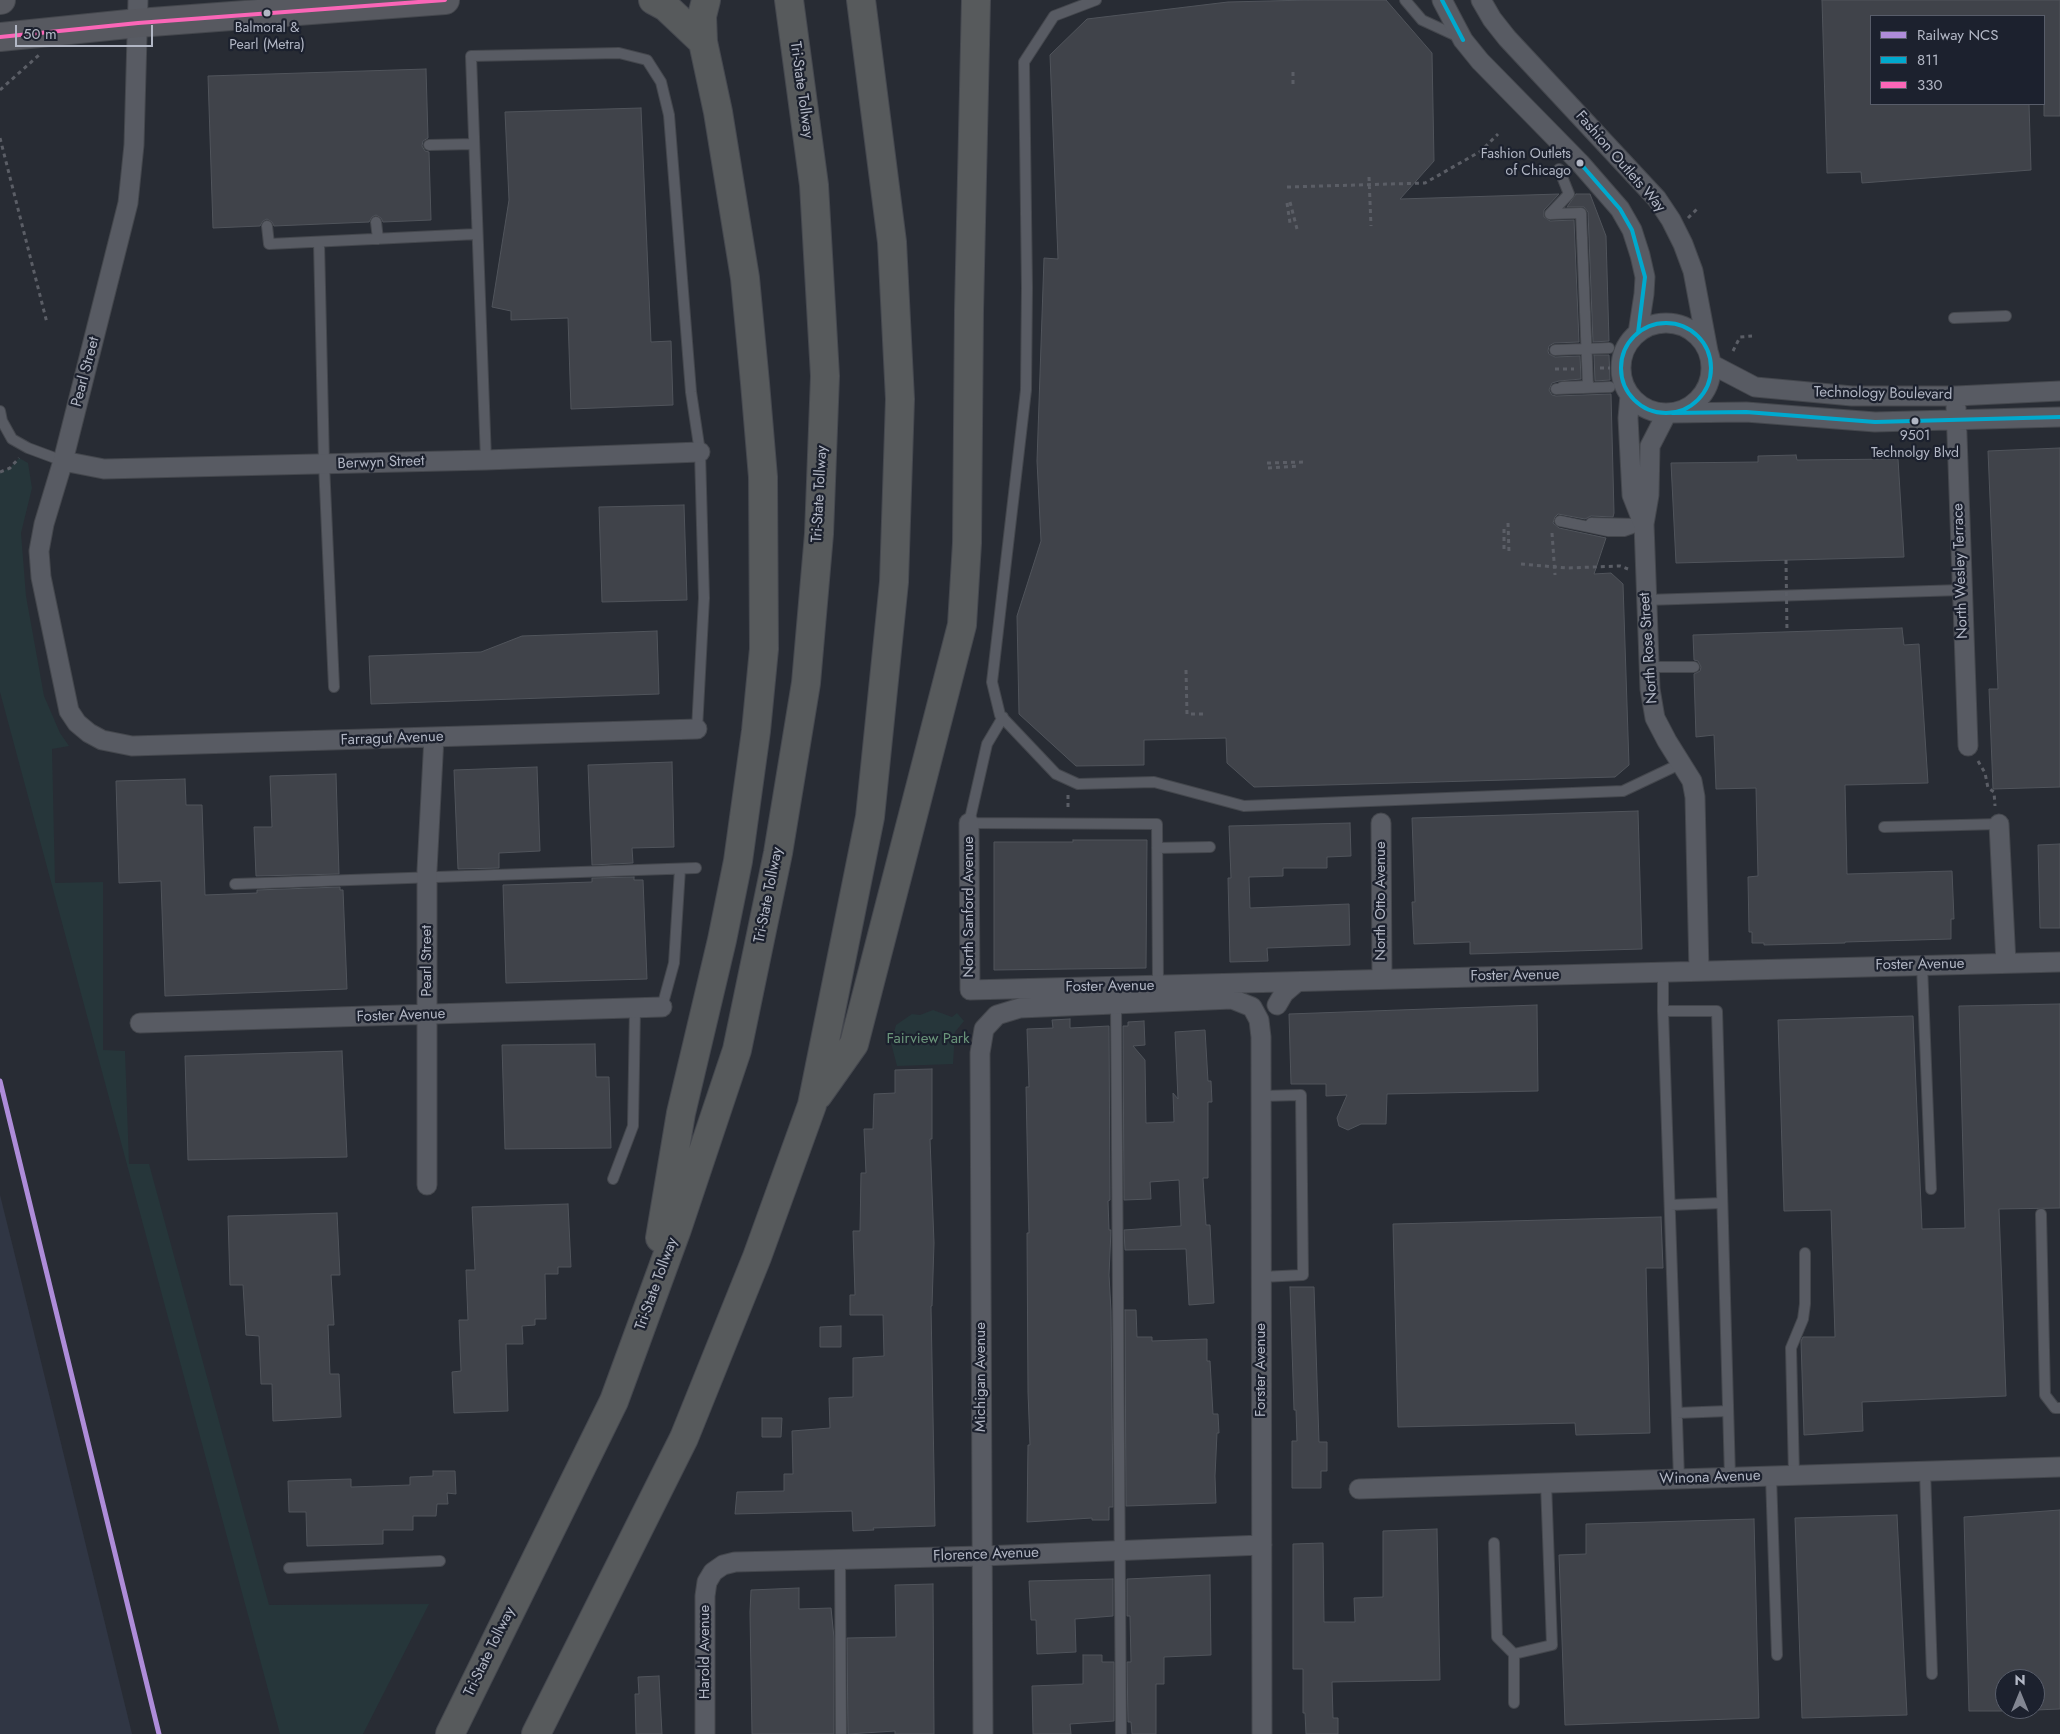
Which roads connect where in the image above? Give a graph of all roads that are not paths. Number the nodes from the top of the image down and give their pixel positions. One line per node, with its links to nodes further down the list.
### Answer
1 (445, 0): 11 (street)
2 (653, 0): 14 (highway)
3 (706, 0): 14 (highway)
4 (789, 0): 91 (highway, Tri-State Tollway)
5 (861, 0): 82 (highway)
6 (976, 0): 82 (highway)
7 (1096, 0): 47 (lane)
8 (1405, 0): 13 (lane)
9 (1442, 0): 13 (street, Fashion Outlets Way)
10 (1481, 0): 28 (street, Fashion Outlets Way)
11 (138, 12): 12 (street); 39 (street, Pearl Street)
12 (0, 37)
13 (1463, 40): 25 (street, Fashion Outlets Way)
14 (703, 42): 91 (highway)
15 (474, 144): 16 (lane); 20 (lane); 37 (lane)
16 (429, 146)
17 (1559, 169): 29 (lane)
18 (376, 222): 21 (lane)
19 (267, 226): 22 (lane)
20 (477, 234): 21 (lane); 38 (lane)
21 (378, 239): 22 (lane)
22 (318, 242): 40 (lane)
23 (2006, 316): 24 (lane)
24 (1954, 318)
25 (1638, 332): 28 (street); 31 (street)
26 (1609, 348): 27 (lane)
27 (1555, 350)
28 (1710, 357): 32 (street, Technology Boulevard); 34 (street)
29 (1610, 387)
30 (2060, 391): 32 (street, Technology Boulevard)
31 (1630, 395): 34 (street); 41 (street, North Rose Street)
32 (1956, 396): 36 (street, North Wesley Terrace)
33 (0, 410): 39 (lane)
34 (1669, 413): 36 (street, Technology Boulevard); 41 (street, North Rose Street)
35 (2060, 417): 36 (street, Technology Boulevard)
36 (1957, 420): 42 (street, North Wesley Terrace)
37 (700, 452): 38 (street, Berwyn Street); 48 (lane)
38 (486, 460): 40 (street, Berwyn Street)
39 (62, 461): 40 (street, Berwyn Street); 49 (street, Pearl Street)
40 (324, 464): 46 (lane)
41 (1644, 524): 41 (lane); 43 (street, North Rose Street)
42 (1961, 590): 43 (lane); 51 (street, North Wesley Terrace)
43 (1646, 600): 44 (street, North Rose Street)
44 (1649, 667): 45 (lane); 52 (street, North Rose Street)
45 (1694, 667)
46 (334, 687)
47 (1003, 717): 52 (lane); 53 (lane)
48 (696, 729): 50 (street, Farragut Avenue)
49 (89, 733): 50 (street, Farragut Avenue)
50 (434, 738): 61 (street, Pearl Street)
51 (1968, 746)
52 (1682, 763): 66 (street, North Rose Street)
53 (969, 823): 58 (lane); 71 (street, North Sanford Avenue)
54 (1381, 823): 68 (street, North Otto Avenue)
55 (1999, 824): 56 (lane); 64 (street)
56 (1884, 827)
57 (1210, 847): 58 (lane)
58 (1157, 848): 70 (lane)
59 (696, 868): 60 (lane)
60 (680, 869): 61 (lane); 74 (lane)
61 (427, 878): 62 (lane); 78 (street, Pearl Street)
62 (235, 884)
63 (2060, 962): 64 (street, Foster Avenue)
64 (2006, 963): 65 (street, Foster Avenue)
65 (1922, 965): 66 (street, Foster Avenue); 85 (lane)
66 (1699, 971): 67 (street, Foster Avenue)
67 (1663, 972): 68 (street, Foster Avenue); 77 (lane)
68 (1382, 979): 69 (street, Foster Avenue)
69 (1297, 982): 70 (street, Foster Avenue); 73 (street)
70 (1158, 985): 71 (street, Foster Avenue)
71 (970, 990)
72 (1116, 1004): 75 (street, Foster Avenue); 80 (street, Foster Avenue); 105 (lane)
73 (1277, 1004)
74 (662, 1007): 76 (street, Foster Avenue)
75 (1252, 1007): 81 (street, Forster Avenue)
76 (635, 1008): 78 (street, Foster Avenue); 83 (lane)
77 (1663, 1011): 86 (lane); 87 (lane)
78 (427, 1016): 79 (street, Foster Avenue); 84 (street, Pearl Street)
79 (140, 1022)
80 (990, 1022): 106 (street, Michigan Avenue)
81 (1262, 1096): 90 (street, Forster Avenue); 90 (lane)
82 (812, 1105): 116 (highway)
83 (613, 1179)
84 (427, 1185)
85 (1931, 1189)
86 (1722, 1203): 87 (lane); 93 (lane)
87 (1670, 1205): 94 (lane)
88 (2041, 1214): 92 (lane)
89 (1805, 1253): 97 (lane)
90 (1261, 1277): 104 (street, Forster Avenue)
91 (648, 1308): 115 (highway, Tri-State Tollway)
92 (2060, 1408)
93 (1728, 1411): 94 (lane); 99 (lane)
94 (1677, 1412): 100 (lane)
95 (2060, 1467): 96 (street, Winona Avenue)
96 (1925, 1471): 97 (street, Winona Avenue); 113 (lane)
97 (1794, 1475): 98 (street, Winona Avenue)
98 (1772, 1476): 99 (street, Winona Avenue); 112 (lane)
99 (1730, 1477): 100 (street, Winona Avenue)
100 (1679, 1479): 101 (street, Winona Avenue)
101 (1546, 1483): 102 (street, Winona Avenue); 111 (lane)
102 (1359, 1489)
103 (1494, 1543): 111 (lane)
104 (1262, 1545): 105 (street, Florence Avenue); 121 (street, Forster Avenue)
105 (1121, 1550): 106 (street, Florence Avenue); 120 (lane)
106 (982, 1556): 107 (street, Florence Avenue); 119 (street, Michigan Avenue)
107 (840, 1559): 110 (street, Florence Avenue); 118 (lane)
108 (440, 1562): 109 (lane)
109 (289, 1568)
110 (713, 1572): 117 (street, Harold Avenue)
111 (1514, 1654): 114 (lane)
112 (1777, 1656)
113 (1932, 1674)
114 (1514, 1703)
115 (450, 1734)
116 (536, 1734)
117 (706, 1734)
118 (841, 1734)
119 (983, 1734)
120 (1121, 1734)
121 (1262, 1734)

